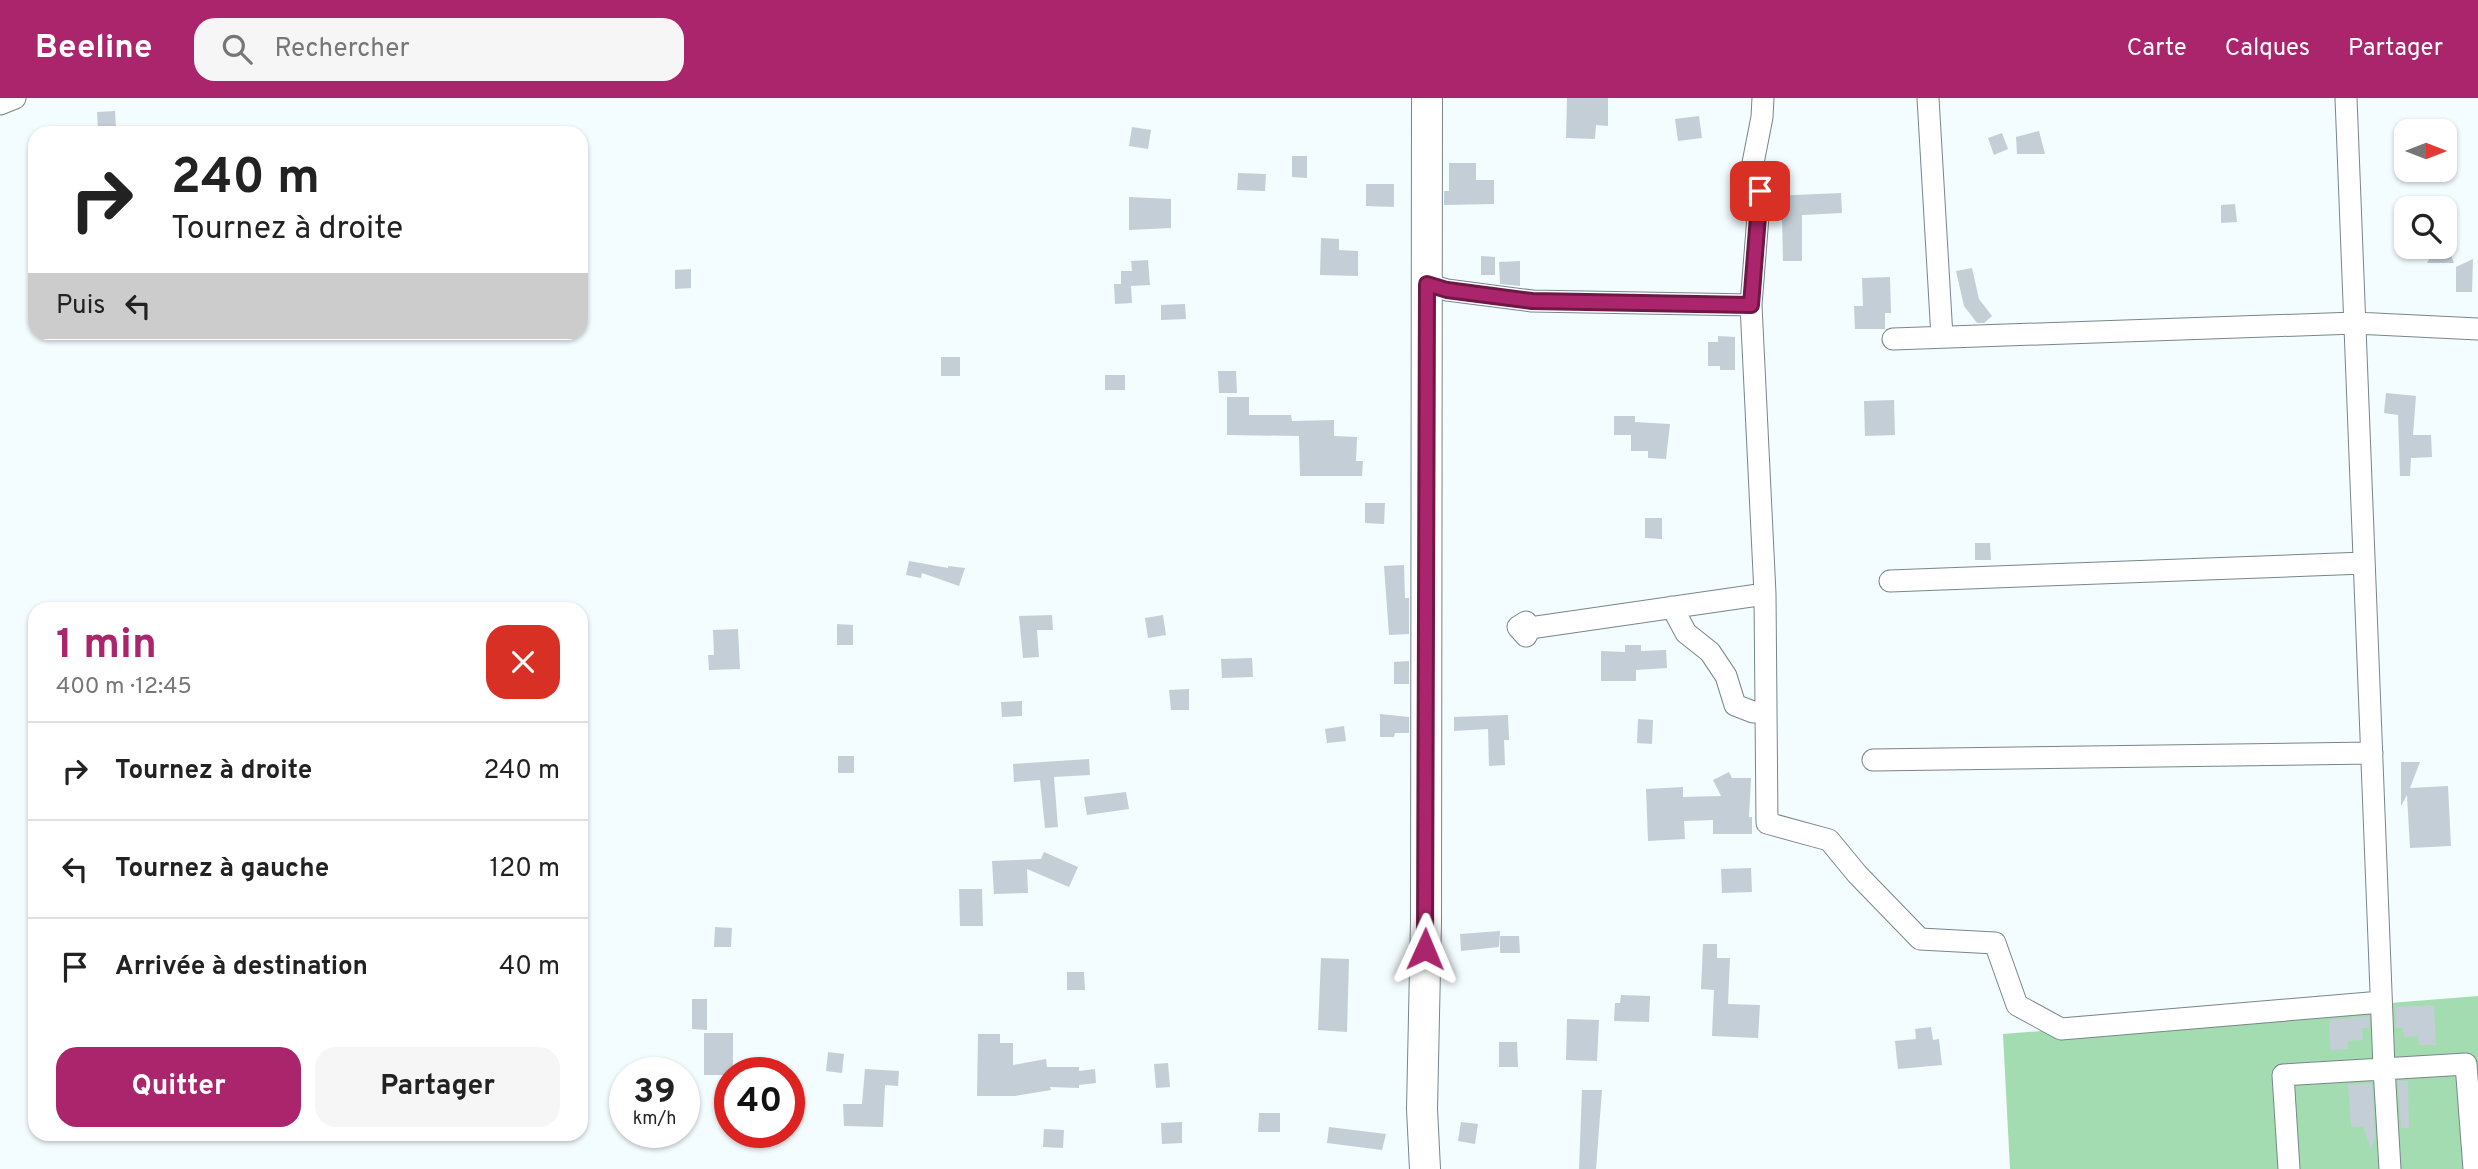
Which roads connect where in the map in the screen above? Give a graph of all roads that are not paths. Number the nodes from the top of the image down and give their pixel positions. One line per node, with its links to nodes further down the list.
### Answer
1 (15, 98): 6 (street)
2 (1427, 98): 7 (street)
3 (1763, 98): 8 (street)
4 (1928, 98): 11 (street)
5 (2346, 98): 9 (street)
6 (0, 104)
7 (1427, 284): 8 (street); 23 (street)
8 (1751, 305): 15 (street)
9 (2355, 323): 10 (street); 11 (street); 13 (street)
10 (2478, 330)
11 (1942, 337): 12 (street)
12 (1893, 339)
13 (2364, 563): 14 (street); 19 (street)
14 (1890, 581)
15 (1765, 594): 16 (street); 18 (street)
16 (1672, 607): 17 (street); 18 (street)
17 (1530, 628)
18 (1766, 712): 21 (street)
19 (2372, 753): 20 (street); 21 (street)
20 (1873, 760)
21 (2381, 1002): 22 (street)
22 (2384, 1068): 24 (street); 25 (street); 26 (street)
23 (1425, 1169)
24 (2289, 1169)
25 (2390, 1169)
26 (2474, 1169)

